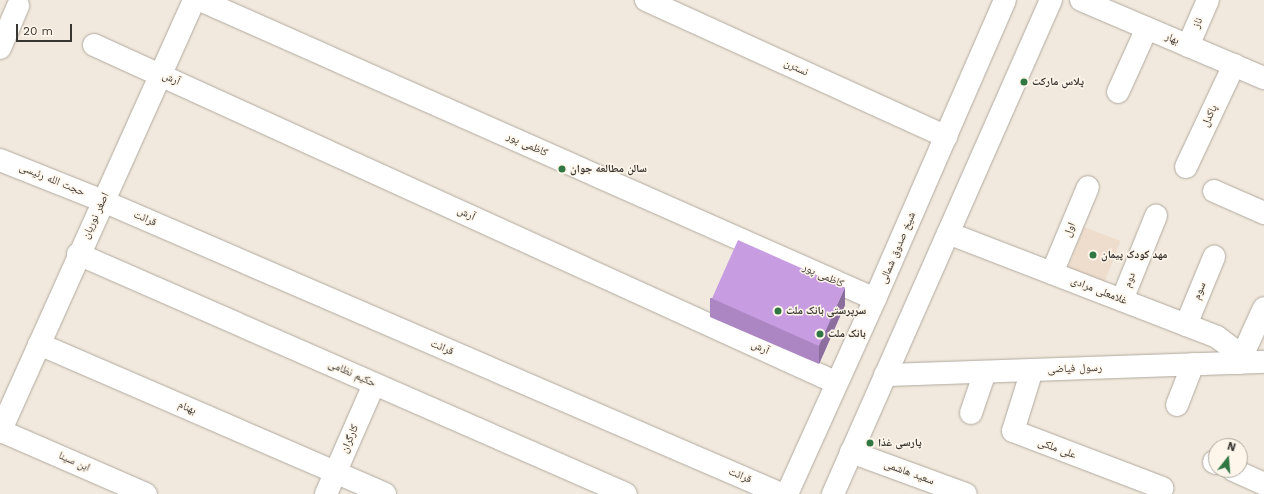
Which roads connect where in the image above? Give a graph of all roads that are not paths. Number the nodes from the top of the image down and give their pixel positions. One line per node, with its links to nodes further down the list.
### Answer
1 (194, 0): 14 (street, اصغر نوریان)
2 (200, 0): 29 (street, کاظمی پور)
3 (646, 0): 17 (street, نسترن)
4 (1005, 0): 17 (street, شیخ صدوق شمالی)
5 (1051, 0): 25 (street)
6 (1081, 0): 9 (street, بهار)
7 (1208, 0): 11 (street, ناز)
8 (18, 6): 12 (street)
9 (1147, 28): 11 (street, بهار); 16 (street)
10 (94, 45): 14 (street, آرش)
11 (1188, 46): 13 (street, بهار)
12 (0, 48)
13 (1234, 65): 15 (street, بهار); 19 (street, پاکدل)
14 (160, 74): 22 (street, اصغر نوریان); 40 (street, آرش)
15 (1264, 78)
16 (1118, 92)
17 (946, 137): 29 (street, شیخ صدوق شمالی)
18 (0, 160): 22 (street, حجت الله رئیسی)
19 (1186, 167)
20 (1088, 187): 28 (street, اول)
21 (1214, 191): 23 (street)
22 (103, 201): 26 (street, اصغر نوریان); 54 (street, قرائت)
23 (1264, 213)
24 (1156, 216): 30 (street, دوم)
25 (948, 233): 28 (street, غلامعلی مرادی); 39 (street)
26 (78, 254): 33 (street, اصغر نوریان); 41 (street, حکیم نظامی)
27 (1214, 257): 32 (street, سوم)
28 (1052, 273): 30 (street, غلامعلی مرادی)
29 (875, 299): 40 (street, شیخ صدوق شمالی)
30 (1122, 300): 32 (street, غلامعلی مرادی)
31 (1264, 308): 35 (street)
32 (1186, 325): 35 (street, غلامعلی مرادی)
33 (39, 344): 44 (street, اصغر نوریان); 46 (street, بهنام)
34 (1264, 362): 35 (street, رسول فیاضی)
35 (1239, 363): 36 (street, رسول فیاضی)
36 (1192, 364): 37 (street, رسول فیاضی); 42 (street)
37 (1032, 370): 38 (street, رسول فیاضی); 49 (street, علی ملکی)
38 (985, 372): 39 (street, رسول فیاضی); 43 (street)
39 (886, 375): 45 (street)
40 (837, 383): 55 (street, شیخ صدوق شمالی)
41 (374, 384): 46 (street, کارگران); 53 (street, حکیم نظامی)
42 (1177, 405)
43 (971, 412)
44 (0, 431): 50 (street, ابن سینا)
45 (851, 452): 56 (street); 57 (street, سعید هاشمی)
46 (335, 473): 51 (street, کارگران); 52 (street, بهنام)
47 (1248, 477): 48 (street)
48 (1264, 484)
49 (1162, 488)
50 (146, 494)
51 (326, 494)
52 (385, 494)
53 (626, 494)
54 (781, 494)
55 (787, 494)
56 (833, 494)
57 (966, 494)

